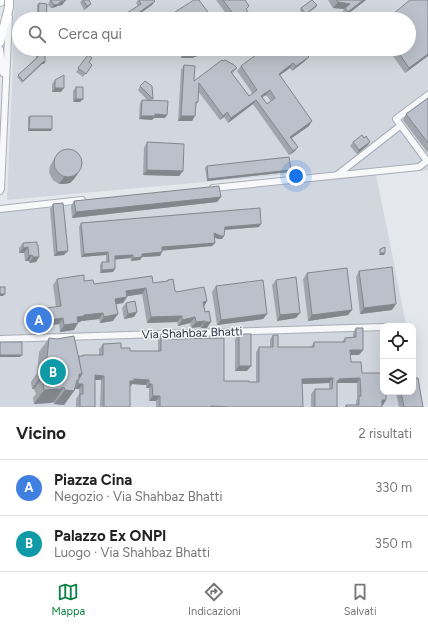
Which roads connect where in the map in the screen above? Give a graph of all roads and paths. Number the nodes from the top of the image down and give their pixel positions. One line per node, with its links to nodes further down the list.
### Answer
1 (9, 4): 2 (main road); 4 (street)
2 (0, 42)
3 (0, 49): 4 (street)
4 (6, 88): 10 (street)
5 (428, 95): 6 (street)
6 (400, 126): 7 (street); 8 (street)
7 (427, 161): 8 (street)
8 (337, 175): 9 (street)
9 (204, 188)
10 (0, 191)
11 (86, 200): 12 (street)
12 (0, 209)
13 (380, 327): 14 (street, Via Shahbaz Bhatti)
14 (0, 339)

